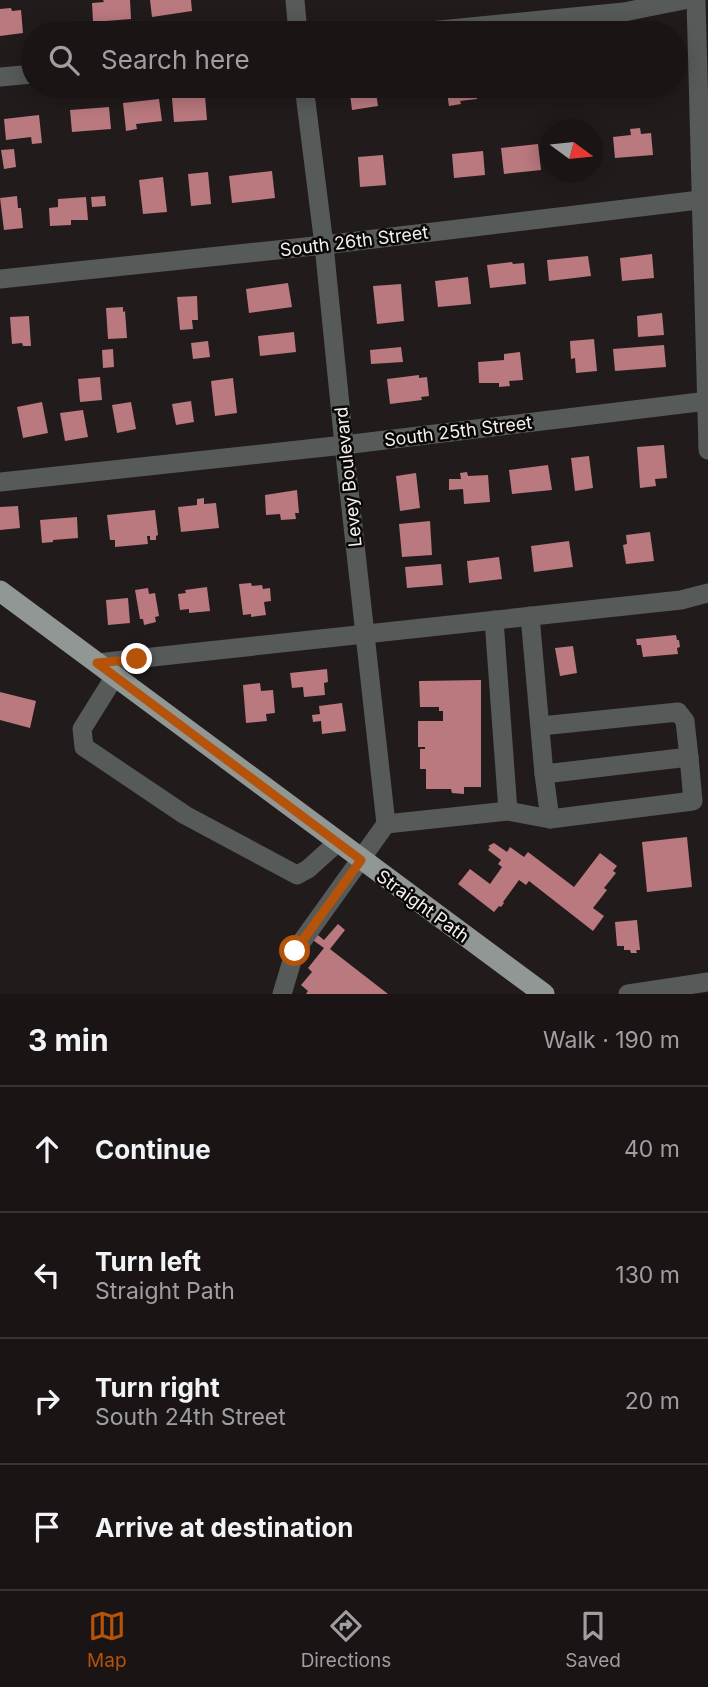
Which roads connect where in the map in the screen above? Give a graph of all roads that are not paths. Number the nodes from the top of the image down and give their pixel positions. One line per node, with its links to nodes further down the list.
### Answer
1 (295, 0): 4 (street)
2 (684, 0): 5 (street)
3 (696, 0): 9 (street)
4 (297, 21)
5 (532, 21)
6 (21, 75): 7 (street)
7 (0, 77)
8 (306, 98): 10 (street, Levey Boulevard)
9 (705, 199): 10 (street, South 26th Street); 12 (street)
10 (324, 245): 11 (street, South 26th Street); 13 (street, Levey Boulevard)
11 (0, 279)
12 (707, 401): 13 (street, South 25th Street); 14 (street)
13 (344, 445): 15 (street, South 25th Street); 20 (street, Levey Boulevard)
14 (708, 450)
15 (0, 482)
16 (0, 592): 21 (main road, Straight Path)
17 (708, 593): 18 (street)
18 (530, 616): 19 (street); 23 (street)
19 (495, 620): 20 (street); 26 (street)
20 (366, 635): 21 (street); 28 (street, Levey Boulevard)
21 (97, 663): 22 (main road, Straight Path)
22 (115, 676): 29 (main road, Straight Path); 29 (street)
23 (541, 726): 24 (street); 25 (street)
24 (689, 757): 25 (street); 27 (street)
25 (544, 774): 27 (street)
26 (508, 811): 27 (street); 28 (street)
27 (550, 819)
28 (386, 824): 30 (street)
29 (338, 842): 30 (main road, Straight Path)
30 (361, 860): 32 (street); 33 (main road, Straight Path)
31 (708, 982): 34 (street)
32 (282, 994)
33 (544, 994)
34 (628, 994)

